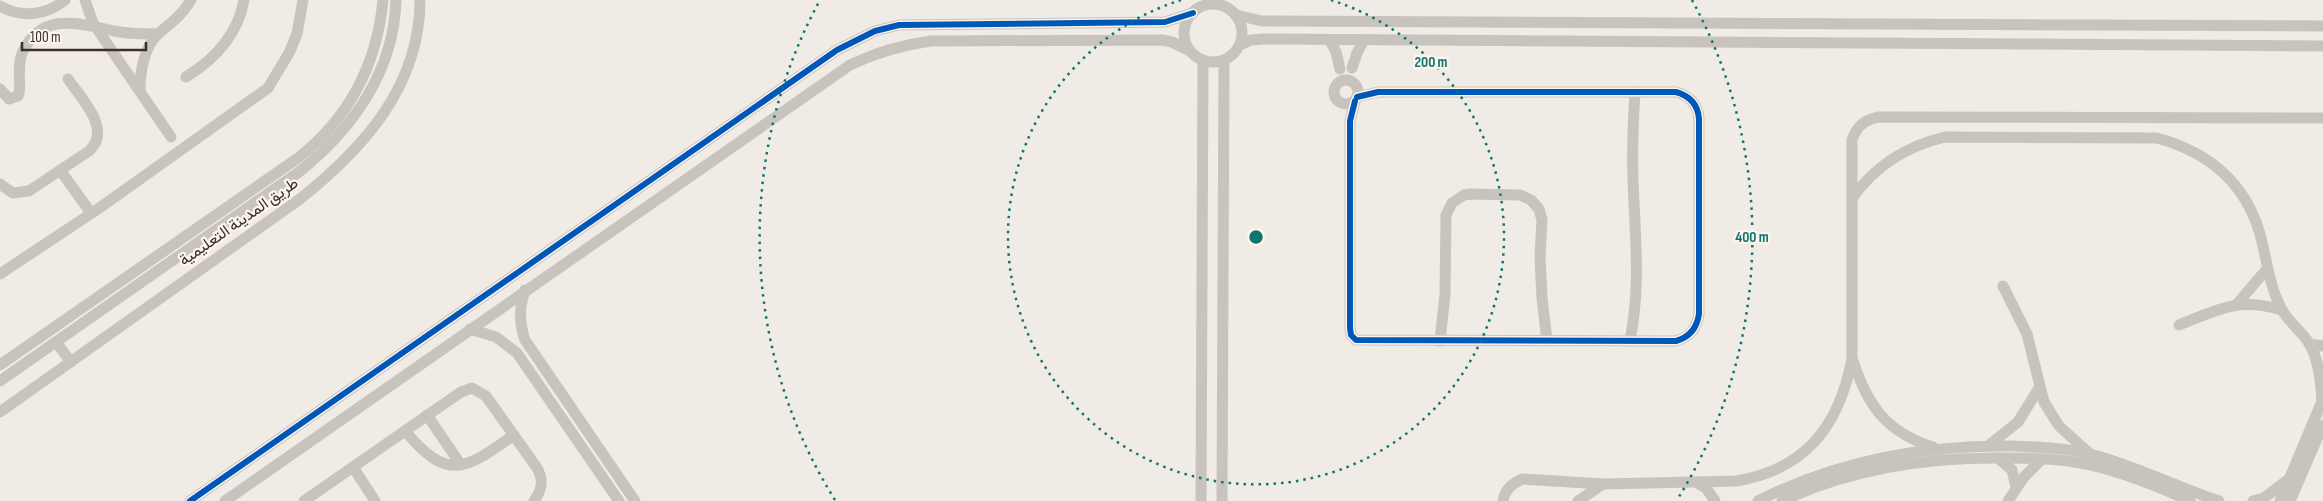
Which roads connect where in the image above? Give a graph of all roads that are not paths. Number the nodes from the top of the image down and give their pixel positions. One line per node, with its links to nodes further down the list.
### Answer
1 (64, 0): 9 (street)
2 (85, 0): 12 (street)
3 (191, 0): 14 (street)
4 (244, 0): 22 (street)
5 (303, 0): 37 (street)
6 (383, 0): 54 (street)
7 (396, 0): 49 (street, طريق المدينة التعليمية)
8 (420, 0): 53 (street, طريق المدينة التعليمية)
9 (0, 6)
10 (1196, 8): 11 (street); 19 (street); 34 (street)
11 (1231, 9): 13 (street); 17 (street)
12 (96, 26): 14 (street); 25 (street); 26 (street)
13 (2323, 26)
14 (158, 34): 26 (street)
15 (1330, 40): 16 (street); 17 (street); 24 (street)
16 (1364, 40): 18 (street); 24 (street)
17 (1240, 45): 21 (street)
18 (2323, 46)
19 (1190, 51): 20 (street); 36 (street)
20 (1203, 60): 21 (street); 85 (street)
21 (1224, 60): 86 (street)
22 (186, 77)
23 (68, 78): 32 (street)
24 (1349, 82): 27 (street); 28 (street); 28 (street); 30 (street)
25 (0, 89)
26 (140, 91): 31 (street)
27 (1635, 92): 48 (street); 48 (street)
28 (1341, 103): 30 (street)
29 (2323, 118): 35 (street)
30 (1350, 121): 46 (street)
31 (171, 137)
32 (60, 170): 33 (street); 37 (street)
33 (0, 184)
34 (630, 194): 36 (street); 78 (street)
35 (1852, 198): 39 (street); 52 (street)
36 (642, 210): 41 (street)
37 (91, 213): 38 (street)
38 (2, 267)
39 (2266, 270): 42 (street); 43 (street)
40 (2003, 286): 56 (street)
41 (525, 290): 45 (street); 84 (street)
42 (2236, 304): 43 (street); 44 (street)
43 (2282, 310): 50 (street)
44 (2179, 326)
45 (470, 329): 79 (street); 83 (street)
46 (1440, 341): 47 (street); 47 (street)
47 (1547, 341): 48 (street)
48 (1630, 341)
49 (56, 342): 53 (street); 55 (street, طريق المدينة التعليمية)
50 (2309, 344): 51 (street); 57 (street)
51 (2323, 346)
52 (1852, 359): 65 (street); 72 (street)
53 (71, 362): 58 (street, طريق المدينة التعليمية)
54 (0, 365)
55 (0, 381)
56 (2039, 388): 64 (street); 69 (street)
57 (2322, 400): 63 (street)
58 (0, 412)
59 (427, 415): 61 (street); 62 (street); 70 (street)
60 (2323, 425): 63 (street)
61 (405, 431): 70 (street); 71 (street)
62 (514, 434): 70 (street); 82 (street)
63 (2310, 443): 73 (street); 96 (street)
64 (1988, 446): 66 (street); 69 (street)
65 (1938, 448): 66 (street); 77 (street)
66 (1961, 452): 67 (street); 77 (street)
67 (1998, 458): 68 (street); 76 (street)
68 (2042, 458): 69 (street); 76 (street)
69 (2090, 460): 92 (street); 93 (street)
70 (461, 465)
71 (353, 467): 80 (street); 81 (street)
72 (1773, 472): 74 (street); 77 (street)
73 (2290, 479): 94 (street); 95 (street)
74 (1697, 483): 75 (street); 89 (street)
75 (1603, 484): 87 (street); 88 (street)
76 (2016, 488): 91 (street)
77 (1782, 495): 90 (street)
78 (190, 501)
79 (224, 501)
80 (304, 501)
81 (375, 501)
82 (534, 501)
83 (619, 501)
84 (635, 501)
85 (1201, 501)
86 (1222, 501)
87 (1503, 501)
88 (1578, 501)
89 (1715, 501)
90 (1758, 501)
91 (2008, 501)
92 (2190, 501)
93 (2219, 501)
94 (2253, 501)
95 (2280, 501)
96 (2290, 501)

